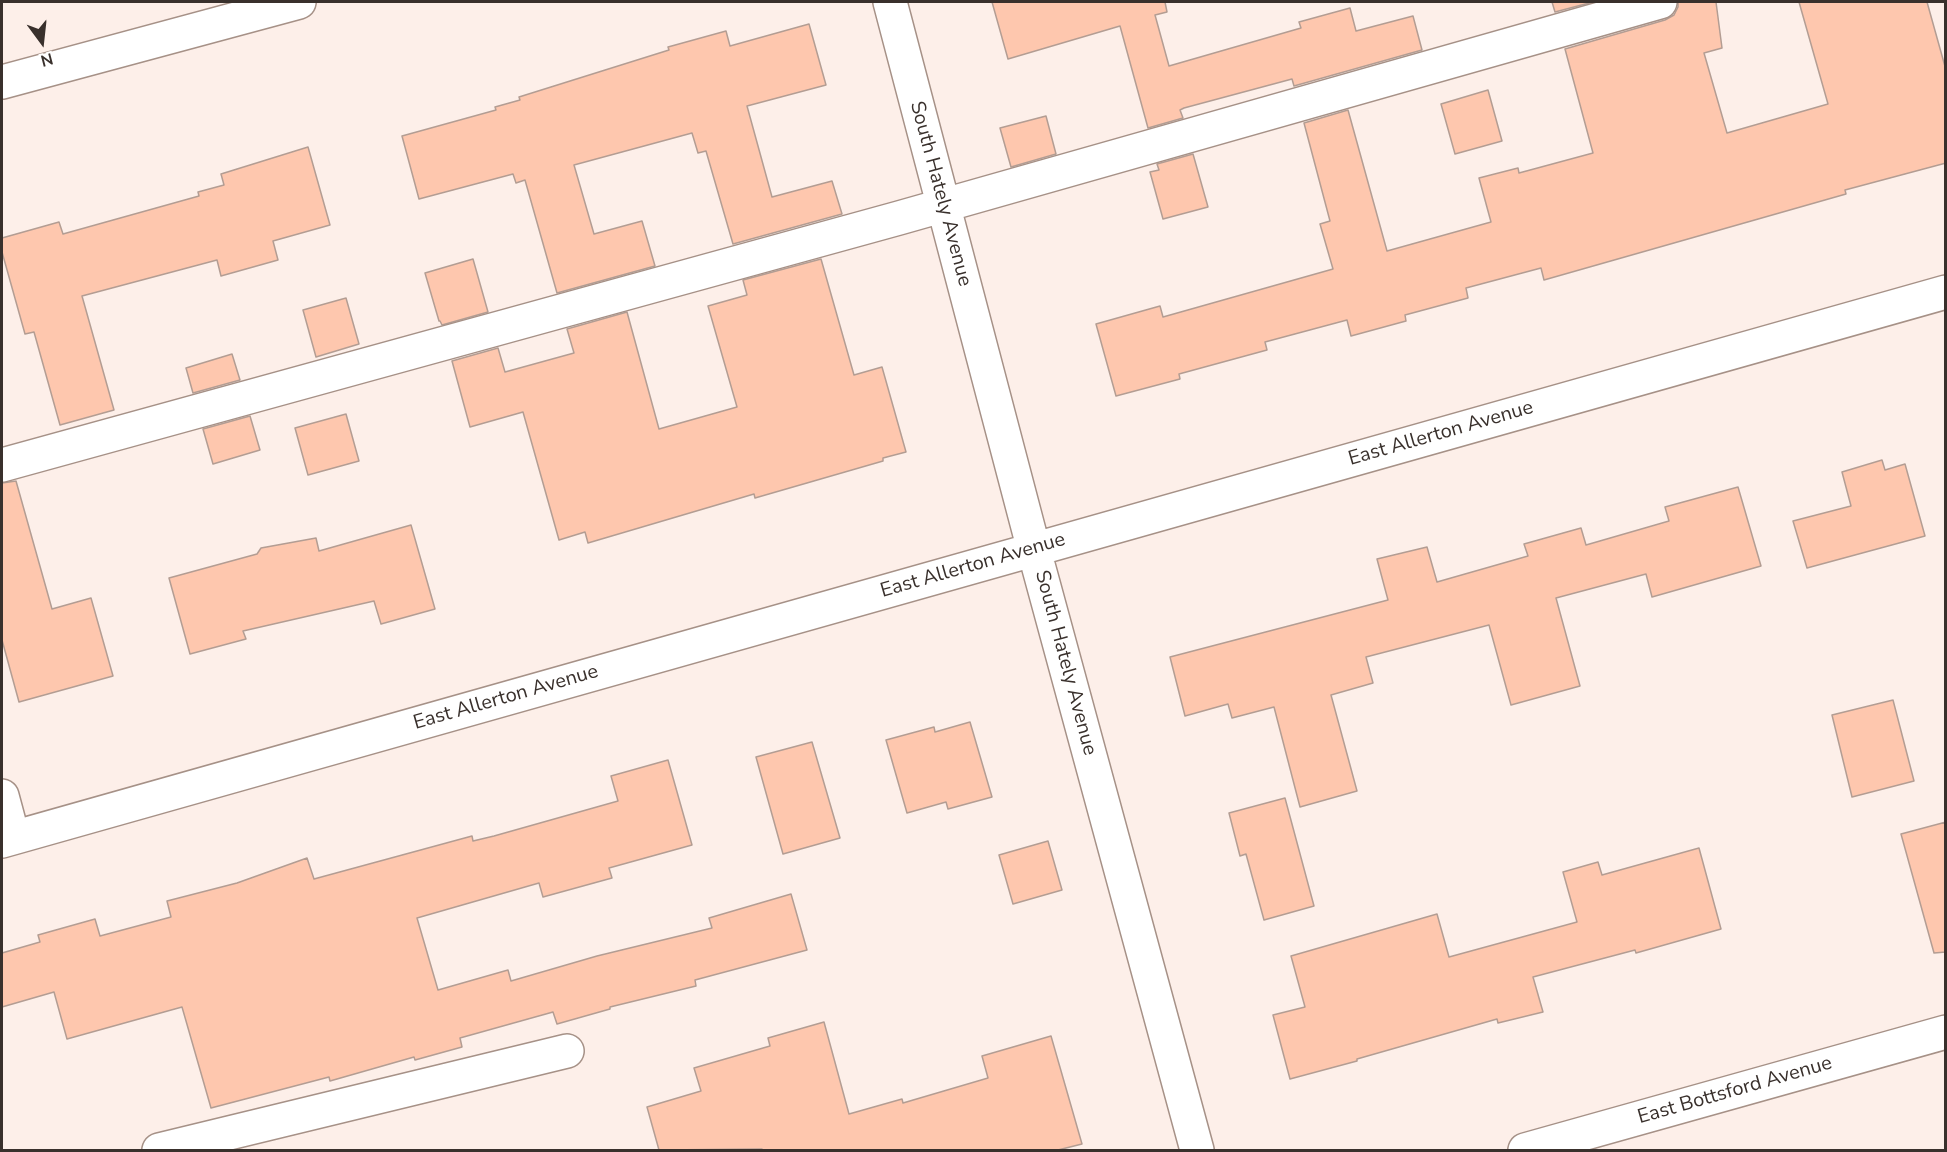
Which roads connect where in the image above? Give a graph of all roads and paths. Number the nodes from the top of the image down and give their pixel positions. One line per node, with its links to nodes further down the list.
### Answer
1 (298, 2): 4 (street)
2 (890, 2): 5 (street, South Hately Avenue)
3 (1660, 2): 5 (street)
4 (2, 82)
5 (943, 206): 7 (street); 8 (street, South Hately Avenue)
6 (1946, 292): 8 (street, East Allerton Avenue)
7 (2, 465)
8 (1034, 550): 10 (street, East Allerton Avenue); 14 (street, South Hately Avenue)
9 (2, 795): 10 (street)
10 (7, 839)
11 (1946, 1032): 15 (street, East Bottsford Avenue)
12 (567, 1051): 13 (street)
13 (174, 1149)
14 (1197, 1150)
15 (1525, 1150)

